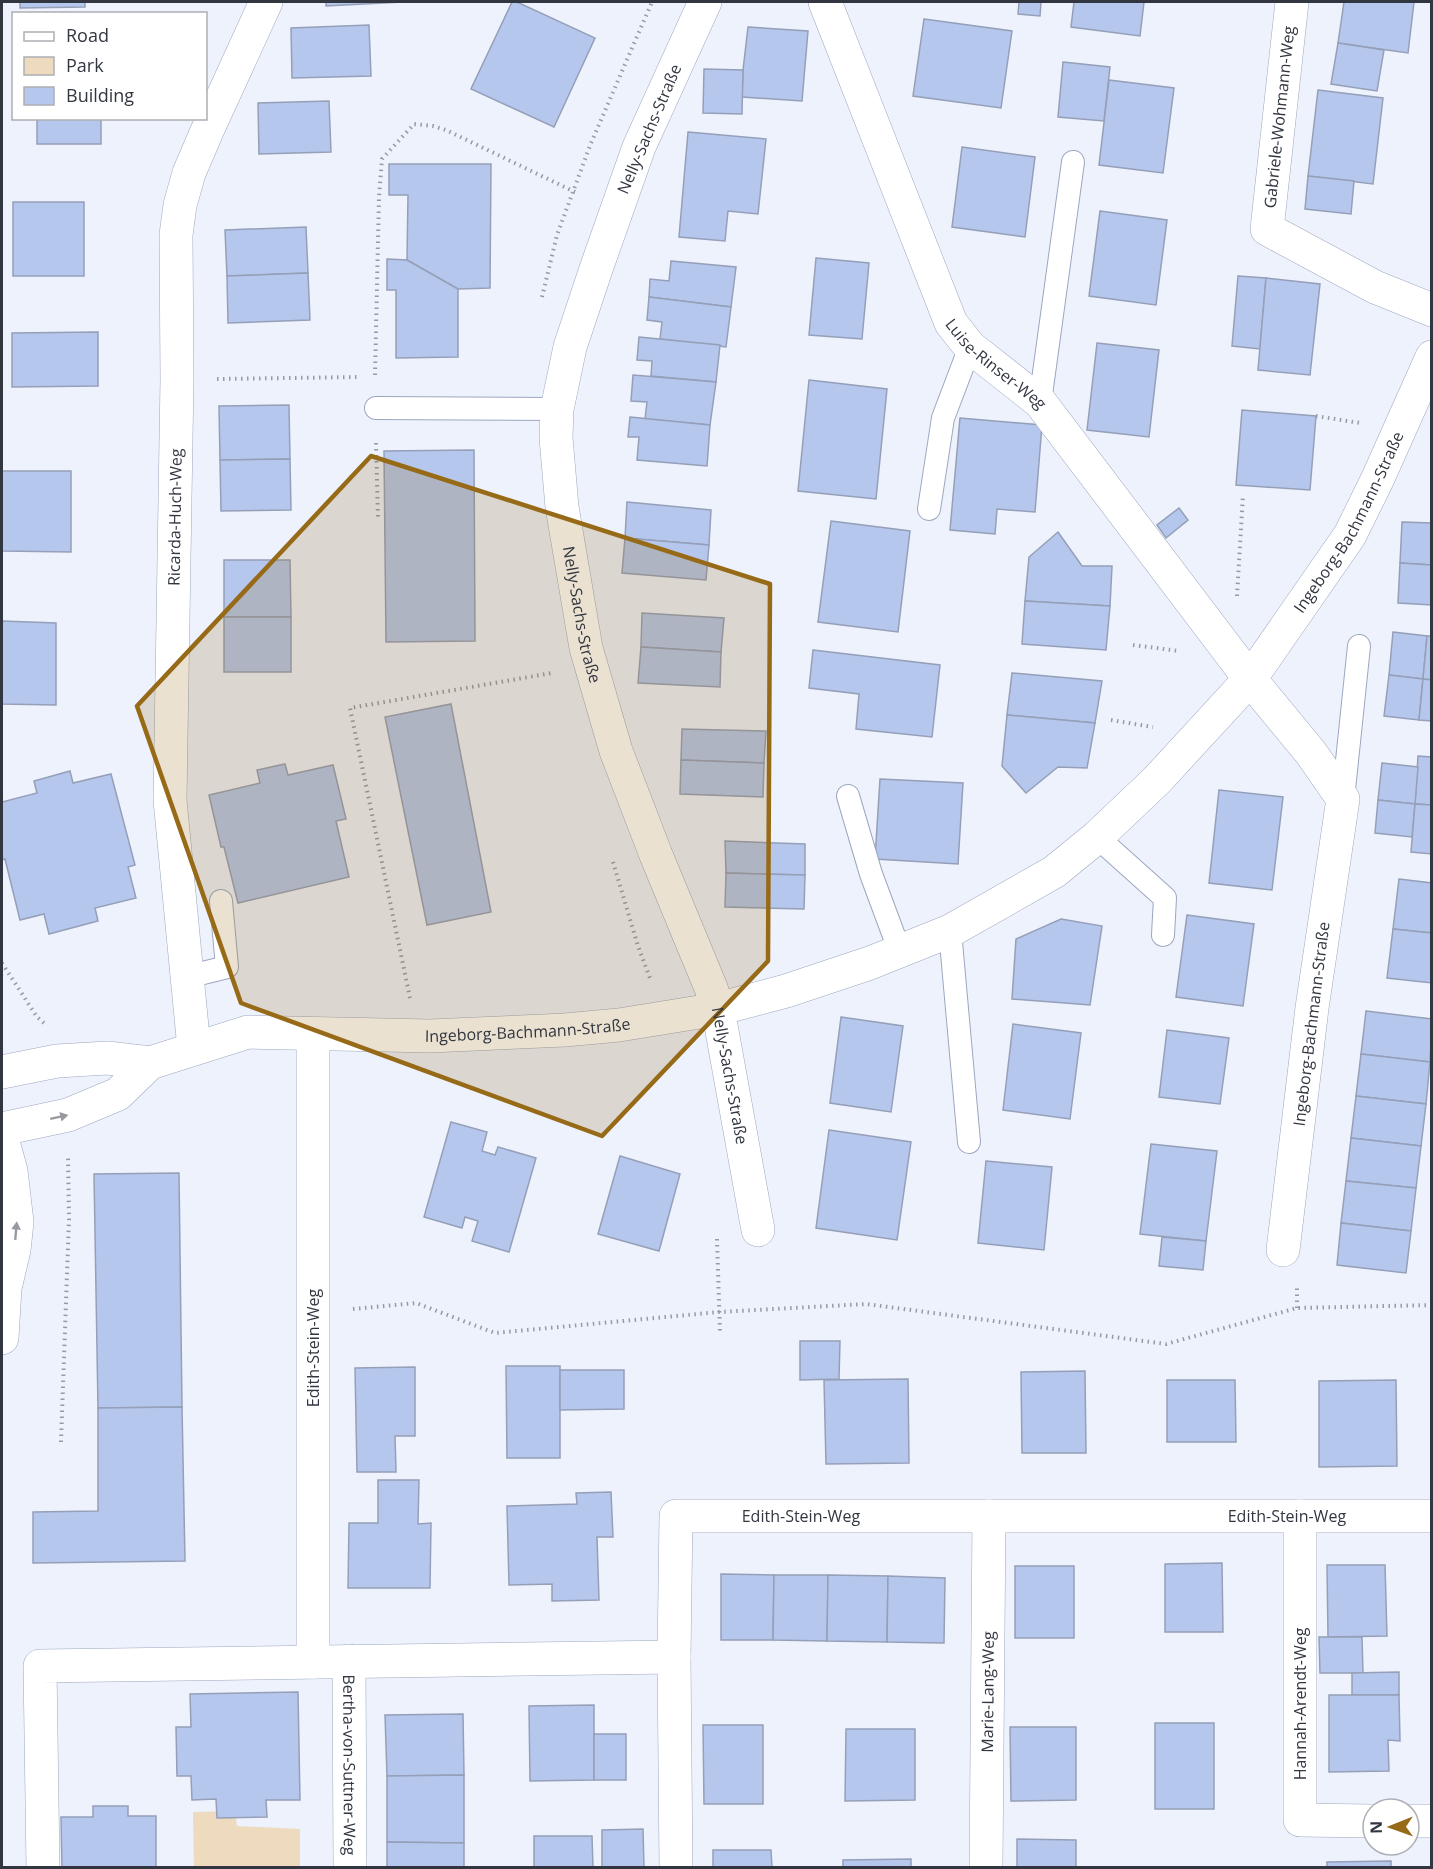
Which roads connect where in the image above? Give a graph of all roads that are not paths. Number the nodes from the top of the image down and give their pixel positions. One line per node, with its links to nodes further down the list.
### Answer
1 (266, 2): 22 (street, Ricarda-Huch-Weg)
2 (705, 2): 11 (street, Nelly-Sachs-Straße)
3 (825, 2): 7 (street, Luise-Rinser-Weg)
4 (1292, 2): 6 (street, Gabriele-Wohmann-Weg)
5 (1073, 162): 9 (lane)
6 (1431, 310)
7 (970, 346): 9 (street, Luise-Rinser-Weg); 12 (lane)
8 (1431, 357): 14 (street, Ingeborg-Bachmann-Straße)
9 (1040, 402): 14 (street, Luise-Rinser-Weg)
10 (376, 408): 11 (lane)
11 (557, 409): 23 (street, Nelly-Sachs-Straße)
12 (929, 509)
13 (1359, 646): 16 (lane, Ingeborg-Bachmann-Straße)
14 (1242, 668): 16 (street); 17 (street, Ingeborg-Bachmann-Straße)
15 (848, 796): 21 (lane)
16 (1343, 798): 32 (street, Ingeborg-Bachmann-Straße)
17 (1097, 837): 19 (street, Ingeborg-Bachmann-Straße); 20 (lane)
18 (221, 901): 22 (lane)
19 (950, 931): 21 (street, Ingeborg-Bachmann-Straße); 30 (lane)
20 (1163, 935)
21 (900, 952): 23 (street, Ingeborg-Bachmann-Straße)
22 (187, 977): 25 (street, Ricarda-Huch-Weg)
23 (718, 1009): 24 (street, Ingeborg-Bachmann-Straße); 31 (street, Nelly-Sachs-Straße)
24 (313, 1034): 25 (street, Ingeborg-Bachmann-Straße); 40 (street, Edith-Stein-Weg)
25 (194, 1048): 26 (street, Ingeborg-Bachmann-Straße)
26 (150, 1063): 27 (street, Ingeborg-Bachmann-Straße); 28 (street, Ingeborg-Bachmann-Straße, one-way to 26)
27 (2, 1072)
28 (2, 1129)
29 (2, 1138): 33 (street, one-way to 29)
30 (969, 1142)
31 (758, 1230)
32 (1283, 1250)
33 (3, 1285): 34 (street)
34 (2, 1338)
35 (989, 1516): 36 (street, Edith-Stein-Weg); 38 (street, Edith-Stein-Weg); 45 (street, Marie-Lang-Weg)
36 (1300, 1516): 37 (street, Edith-Stein-Weg); 41 (street, Hannah-Arendt-Weg)
37 (1431, 1516)
38 (674, 1658): 39 (street); 44 (street)
39 (349, 1661): 40 (street); 43 (street, Bertha-von-Suttner-Weg)
40 (313, 1662): 42 (street)
41 (1361, 1821)
42 (43, 1868)
43 (350, 1868)
44 (676, 1868)
45 (986, 1868)

